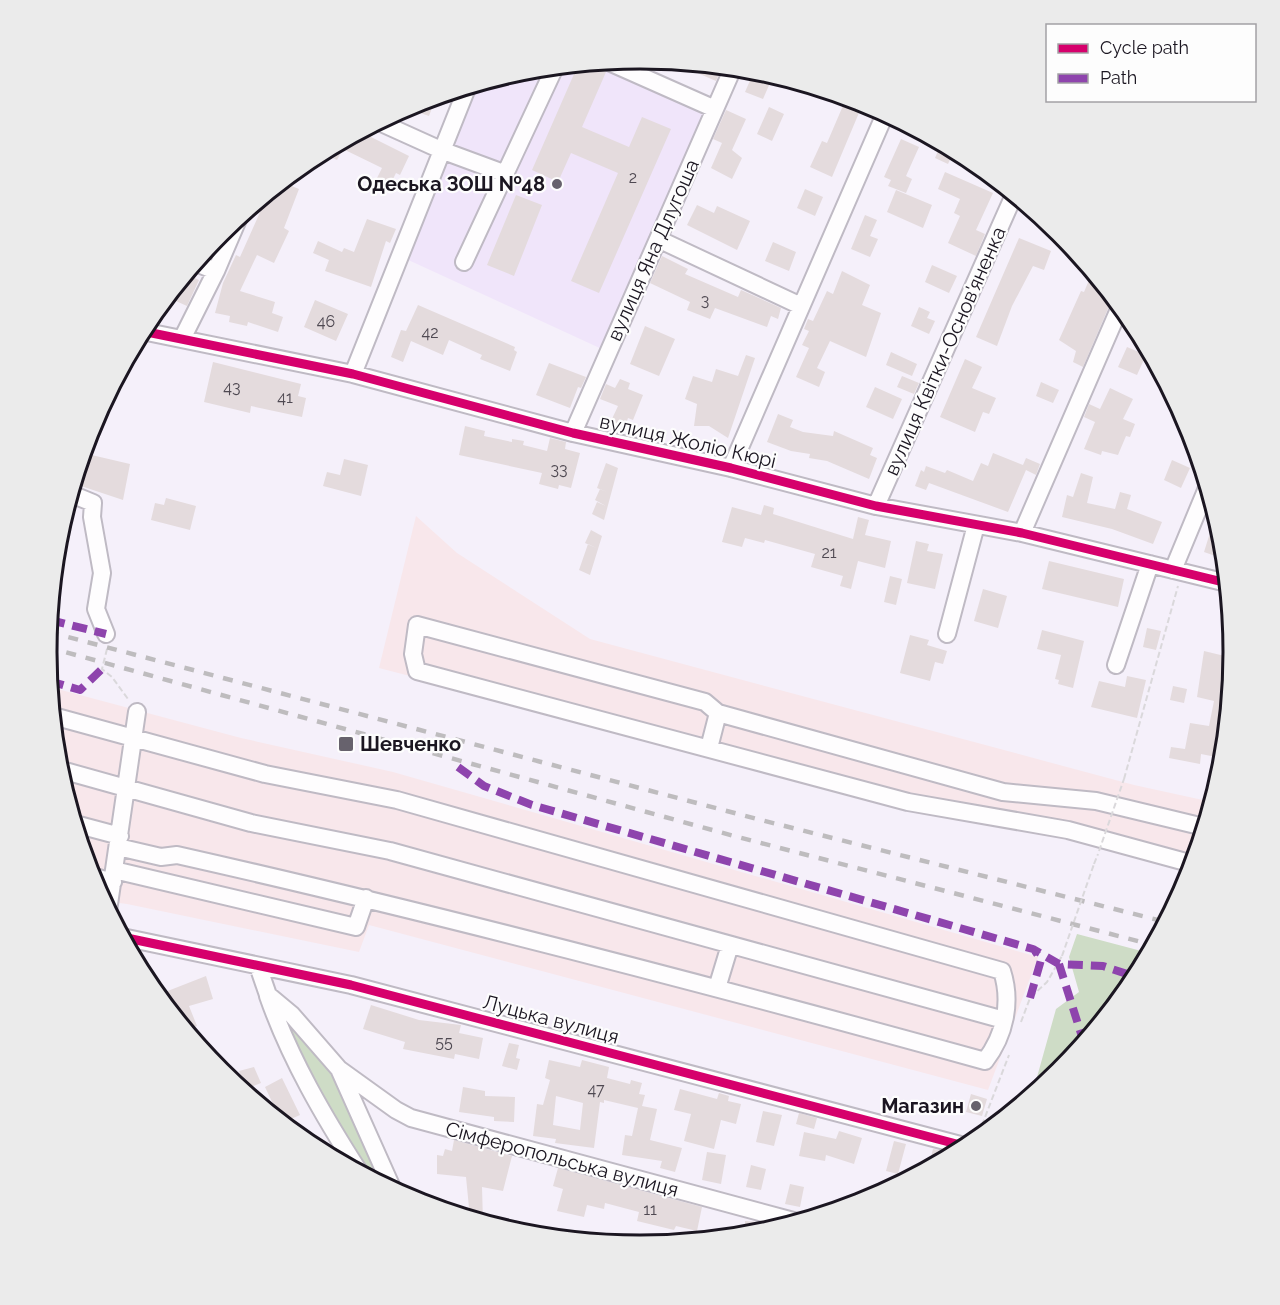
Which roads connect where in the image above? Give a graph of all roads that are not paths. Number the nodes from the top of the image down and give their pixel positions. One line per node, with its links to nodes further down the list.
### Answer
1 (627, 70): 5 (street)
2 (551, 76): 9 (street)
3 (729, 76): 5 (street, вулиця Яна Длугоша)
4 (463, 97): 8 (street)
5 (716, 109): 12 (street, вулиця Яна Длугоша)
6 (881, 122): 16 (street)
7 (389, 127): 8 (street)
8 (441, 150): 9 (street); 20 (street)
9 (506, 174): 13 (street)
10 (1011, 203): 25 (street, вулиця Квітки-Основ'яненка)
11 (230, 238): 15 (street)
12 (658, 239): 16 (street); 21 (street, вулиця Яна Длугоша)
13 (464, 262)
14 (204, 266): 15 (street)
15 (216, 271): 19 (street)
16 (801, 306): 22 (street)
17 (1116, 316): 27 (street)
18 (152, 333): 19 (street, вулиця Жоліо Кюрі)
19 (182, 339): 20 (street, вулиця Жоліо Кюрі)
20 (353, 374): 21 (street, вулиця Жоліо Кюрі)
21 (573, 432): 22 (street, вулиця Жоліо Кюрі)
22 (731, 468): 25 (street, вулиця Жоліо Кюрі)
23 (78, 497): 32 (street)
24 (1203, 501): 29 (street)
25 (876, 506): 26 (street, вулиця Жоліо Кюрі)
26 (976, 525): 27 (street, вулиця Жоліо Кюрі); 31 (street)
27 (1022, 533): 28 (street, вулиця Жоліо Кюрі)
28 (1150, 564): 29 (street, вулиця Жоліо Кюрі); 33 (street)
29 (1173, 570): 30 (street, вулиця Жоліо Кюрі)
30 (1219, 581)
31 (947, 634)
32 (107, 637)
33 (1116, 665)
34 (137, 712): 37 (street)
35 (718, 713): 38 (street); 38 (street); 41 (street)
36 (61, 718): 37 (street)
37 (134, 740): 40 (street); 54 (street)
38 (709, 748): 44 (street)
39 (70, 772): 40 (street)
40 (127, 788): 43 (street); 50 (street)
41 (1196, 825)
42 (84, 828): 43 (street)
43 (119, 842): 46 (street); 48 (street)
44 (1184, 862)
45 (101, 876): 46 (street)
46 (114, 876): 47 (street); 48 (street)
47 (111, 896)
48 (366, 898): 52 (street)
49 (132, 939): 51 (street, Луцька вулиця)
50 (729, 945): 52 (street); 54 (street)
51 (258, 966): 53 (street); 56 (street, Луцька вулиця)
52 (717, 988): 54 (street)
53 (268, 995): 55 (street); 57 (street)
54 (1004, 1020)
55 (339, 1069): 58 (street); 59 (street, Сімферопольська вулиця)
56 (954, 1143)
57 (351, 1159)
58 (387, 1177)
59 (782, 1218)

